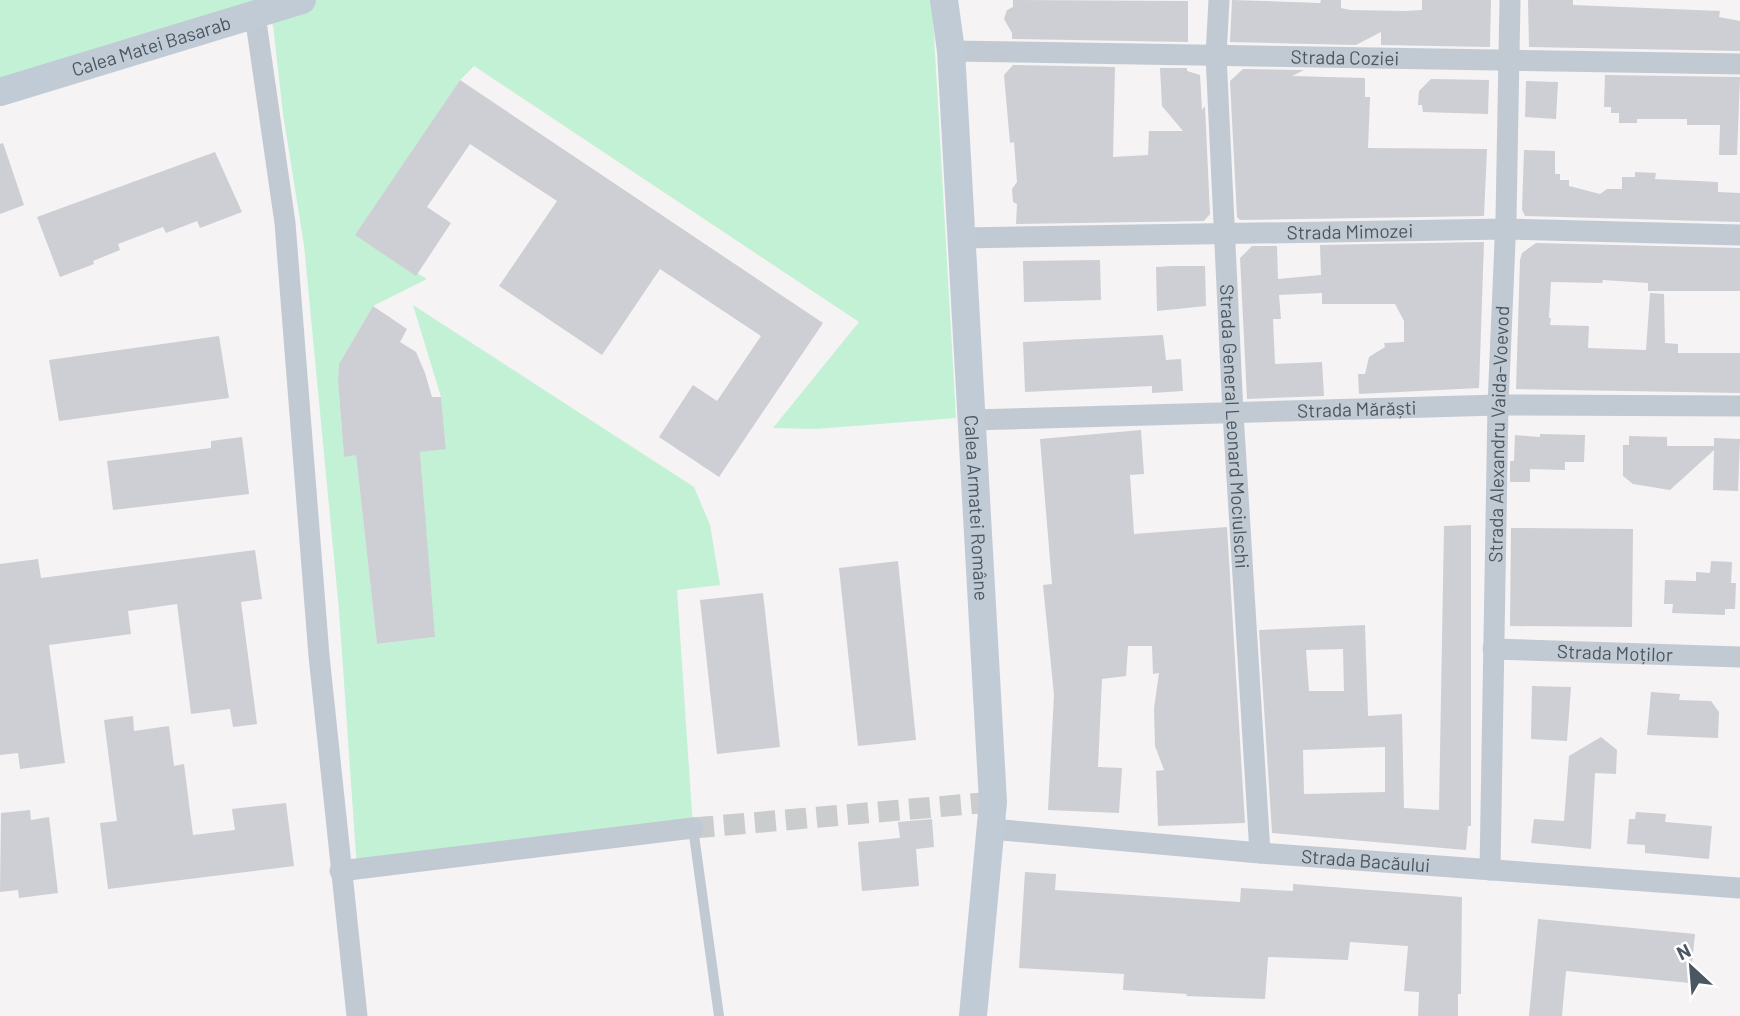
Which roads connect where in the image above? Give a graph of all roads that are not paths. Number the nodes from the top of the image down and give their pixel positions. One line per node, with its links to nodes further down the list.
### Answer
1 (302, 0): 5 (street, Calea Matei Basarab)
2 (944, 0): 6 (street, Calea Armatei Române)
3 (1219, 0): 7 (street, Strada General Leonard Mociulschi)
4 (1510, 0): 8 (street, Strada Alexandru Vaida-Voevod)
5 (255, 15): 10 (street, Calea Matei Basarab); 25 (street)
6 (951, 51): 7 (street, Strada Coziei); 14 (street, Calea Armatei Române)
7 (1216, 55): 8 (street, Strada Coziei); 12 (street, Strada General Leonard Mociulschi)
8 (1509, 60): 9 (street, Strada Coziei); 11 (street, Strada Alexandru Vaida-Voevod)
9 (1740, 64)
10 (0, 92)
11 (1505, 229): 12 (street, Strada Mimozei); 13 (street, Strada Mimozei); 15 (street, Strada Alexandru Vaida-Voevod)
12 (1226, 234): 14 (street, Strada Mimozei); 17 (street, Strada General Leonard Mociulschi)
13 (1740, 235)
14 (962, 238): 18 (street, Calea Armatei Române)
15 (1498, 405): 16 (street, Strada Mărăști); 17 (street, Strada Mărăști); 19 (street, Strada Alexandru Vaida-Voevod)
16 (1740, 406)
17 (1233, 413): 18 (street, Strada Mărăști); 23 (street, Strada General Leonard Mociulschi)
18 (972, 420): 22 (street, Calea Armatei Române)
19 (1493, 649): 20 (street, Strada Moților); 24 (street, Strada Alexandru Vaida-Voevod)
20 (1740, 657)
21 (693, 828): 25 (street); 28 (lane)
22 (991, 829): 23 (street, Strada Bacăului); 29 (street, Calea Armatei Române)
23 (1260, 853): 24 (street, Strada Bacăului)
24 (1490, 870): 26 (street, Strada Bacăului)
25 (340, 872): 27 (street)
26 (1740, 888)
27 (357, 1016)
28 (719, 1016)
29 (973, 1016)

